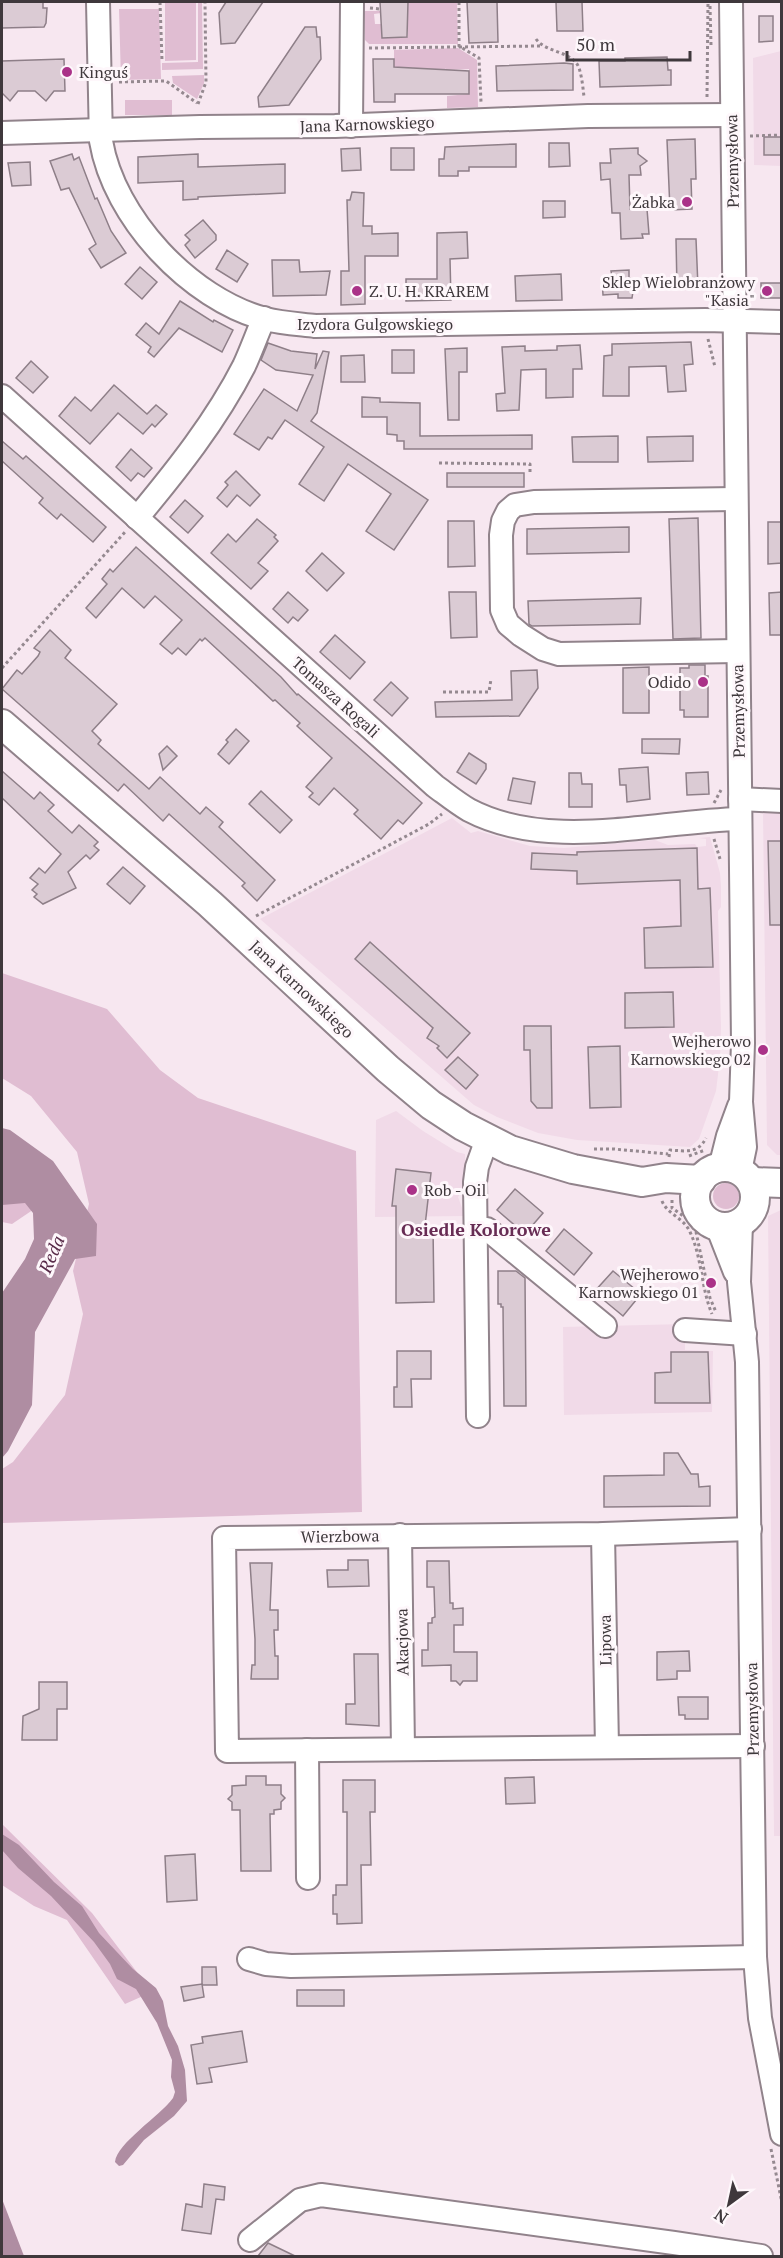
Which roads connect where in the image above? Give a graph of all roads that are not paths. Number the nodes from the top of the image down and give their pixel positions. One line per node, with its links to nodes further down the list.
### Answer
1 (98, 2): 6 (street, Izydora Gulgowskiego)
2 (352, 2): 5 (street)
3 (732, 2): 4 (street, Przemysłowa)
4 (732, 115): 5 (street, Jana Karnowskiego); 9 (street, Przemysłowa)
5 (351, 126): 6 (street, Jana Karnowskiego)
6 (102, 130): 7 (street, Jana Karnowskiego); 8 (street, Izydora Gulgowskiego)
7 (2, 132)
8 (264, 318): 9 (street, Izydora Gulgowskiego); 13 (street)
9 (734, 320): 10 (street); 12 (street, Przemysłowa)
10 (782, 322)
11 (2, 396): 13 (street, Tomasza Rogali)
12 (735, 499): 14 (street, Przemysłowa); 14 (street)
13 (137, 518): 17 (street, Tomasza Rogali)
14 (737, 651): 17 (street, Przemysłowa)
15 (2, 724): 18 (main road, Jana Karnowskiego)
16 (782, 801): 17 (street, Tomasza Rogali)
17 (740, 809): 20 (street, Przemysłowa)
18 (487, 1139): 20 (main road, Jana Karnowskiego); 22 (street)
19 (782, 1183): 20 (main road, Jana Karnowskiego)
20 (728, 1195): 21 (main road); 25 (street, Przemysłowa)
21 (782, 1195)
22 (476, 1229): 23 (street); 26 (street)
23 (605, 1326)
24 (685, 1330): 25 (street)
25 (745, 1335): 27 (street, Przemysłowa)
26 (478, 1416)
27 (750, 1528): 28 (street, Wierzbowa); 30 (street, Przemysłowa)
28 (603, 1534): 29 (street, Wierzbowa); 31 (street, Lipowa)
29 (400, 1535): 32 (street, Akacjowa); 33 (street, Wierzbowa)
30 (753, 1746): 31 (street, Wierzbowa); 35 (street, Przemysłowa)
31 (607, 1747): 32 (street, Wierzbowa)
32 (404, 1749): 33 (street, Wierzbowa)
33 (307, 1750): 34 (street)
34 (308, 1878)
35 (755, 1957): 36 (street); 37 (street, Przemysłowa)
36 (249, 1959)
37 (782, 2134)
38 (250, 2240): 39 (street)
39 (761, 2256)

